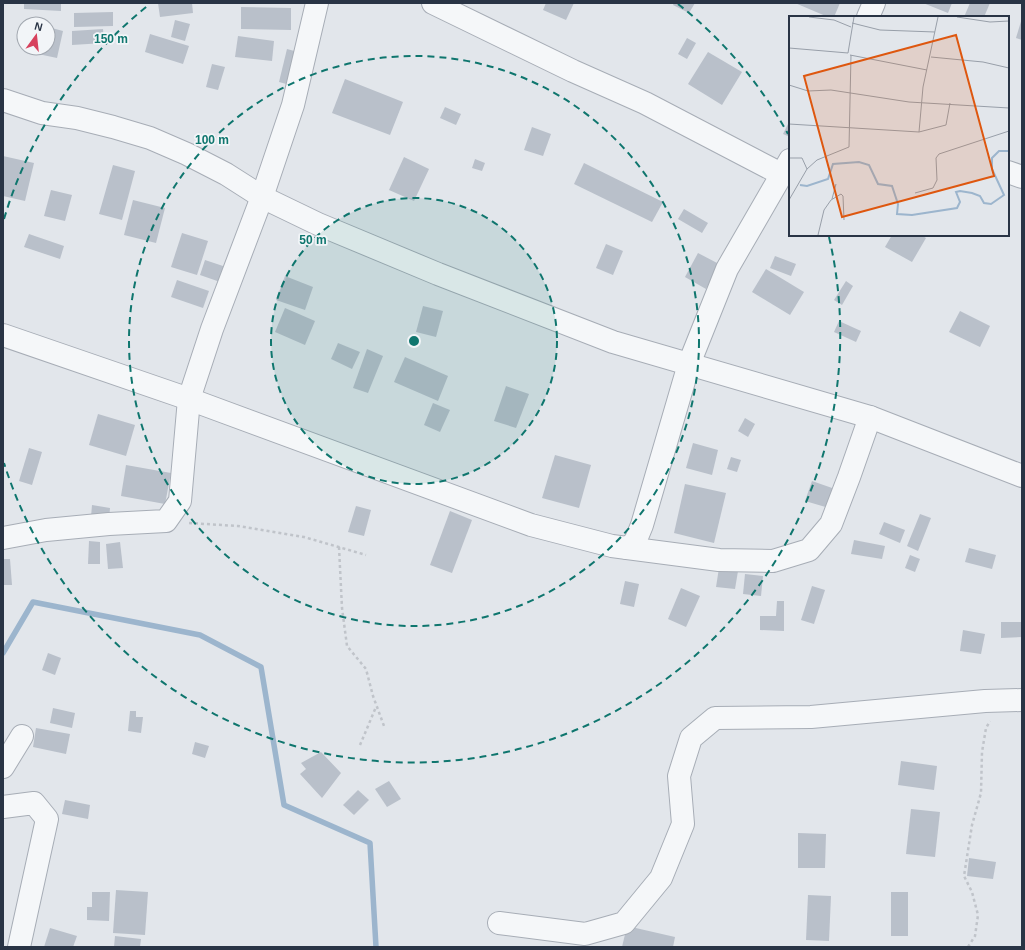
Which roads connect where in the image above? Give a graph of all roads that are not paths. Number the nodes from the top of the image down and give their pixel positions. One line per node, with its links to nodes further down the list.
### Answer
1 (317, 3): 9 (street)
2 (434, 3): 6 (street)
3 (874, 3): 4 (street)
4 (868, 16)
5 (3, 100): 9 (street)
6 (786, 167): 11 (street)
7 (1009, 172): 8 (street)
8 (1022, 177)
9 (262, 197): 11 (street); 12 (street)
10 (3, 335): 12 (street)
11 (689, 364): 13 (street); 16 (street)
12 (189, 400): 15 (street); 16 (street)
13 (870, 417): 14 (street); 16 (street)
14 (1022, 476)
15 (3, 538)
16 (627, 548)
17 (1022, 700): 21 (street)
18 (22, 736): 19 (street)
19 (3, 767)
20 (3, 807): 22 (street)
21 (499, 923)
22 (19, 947)

